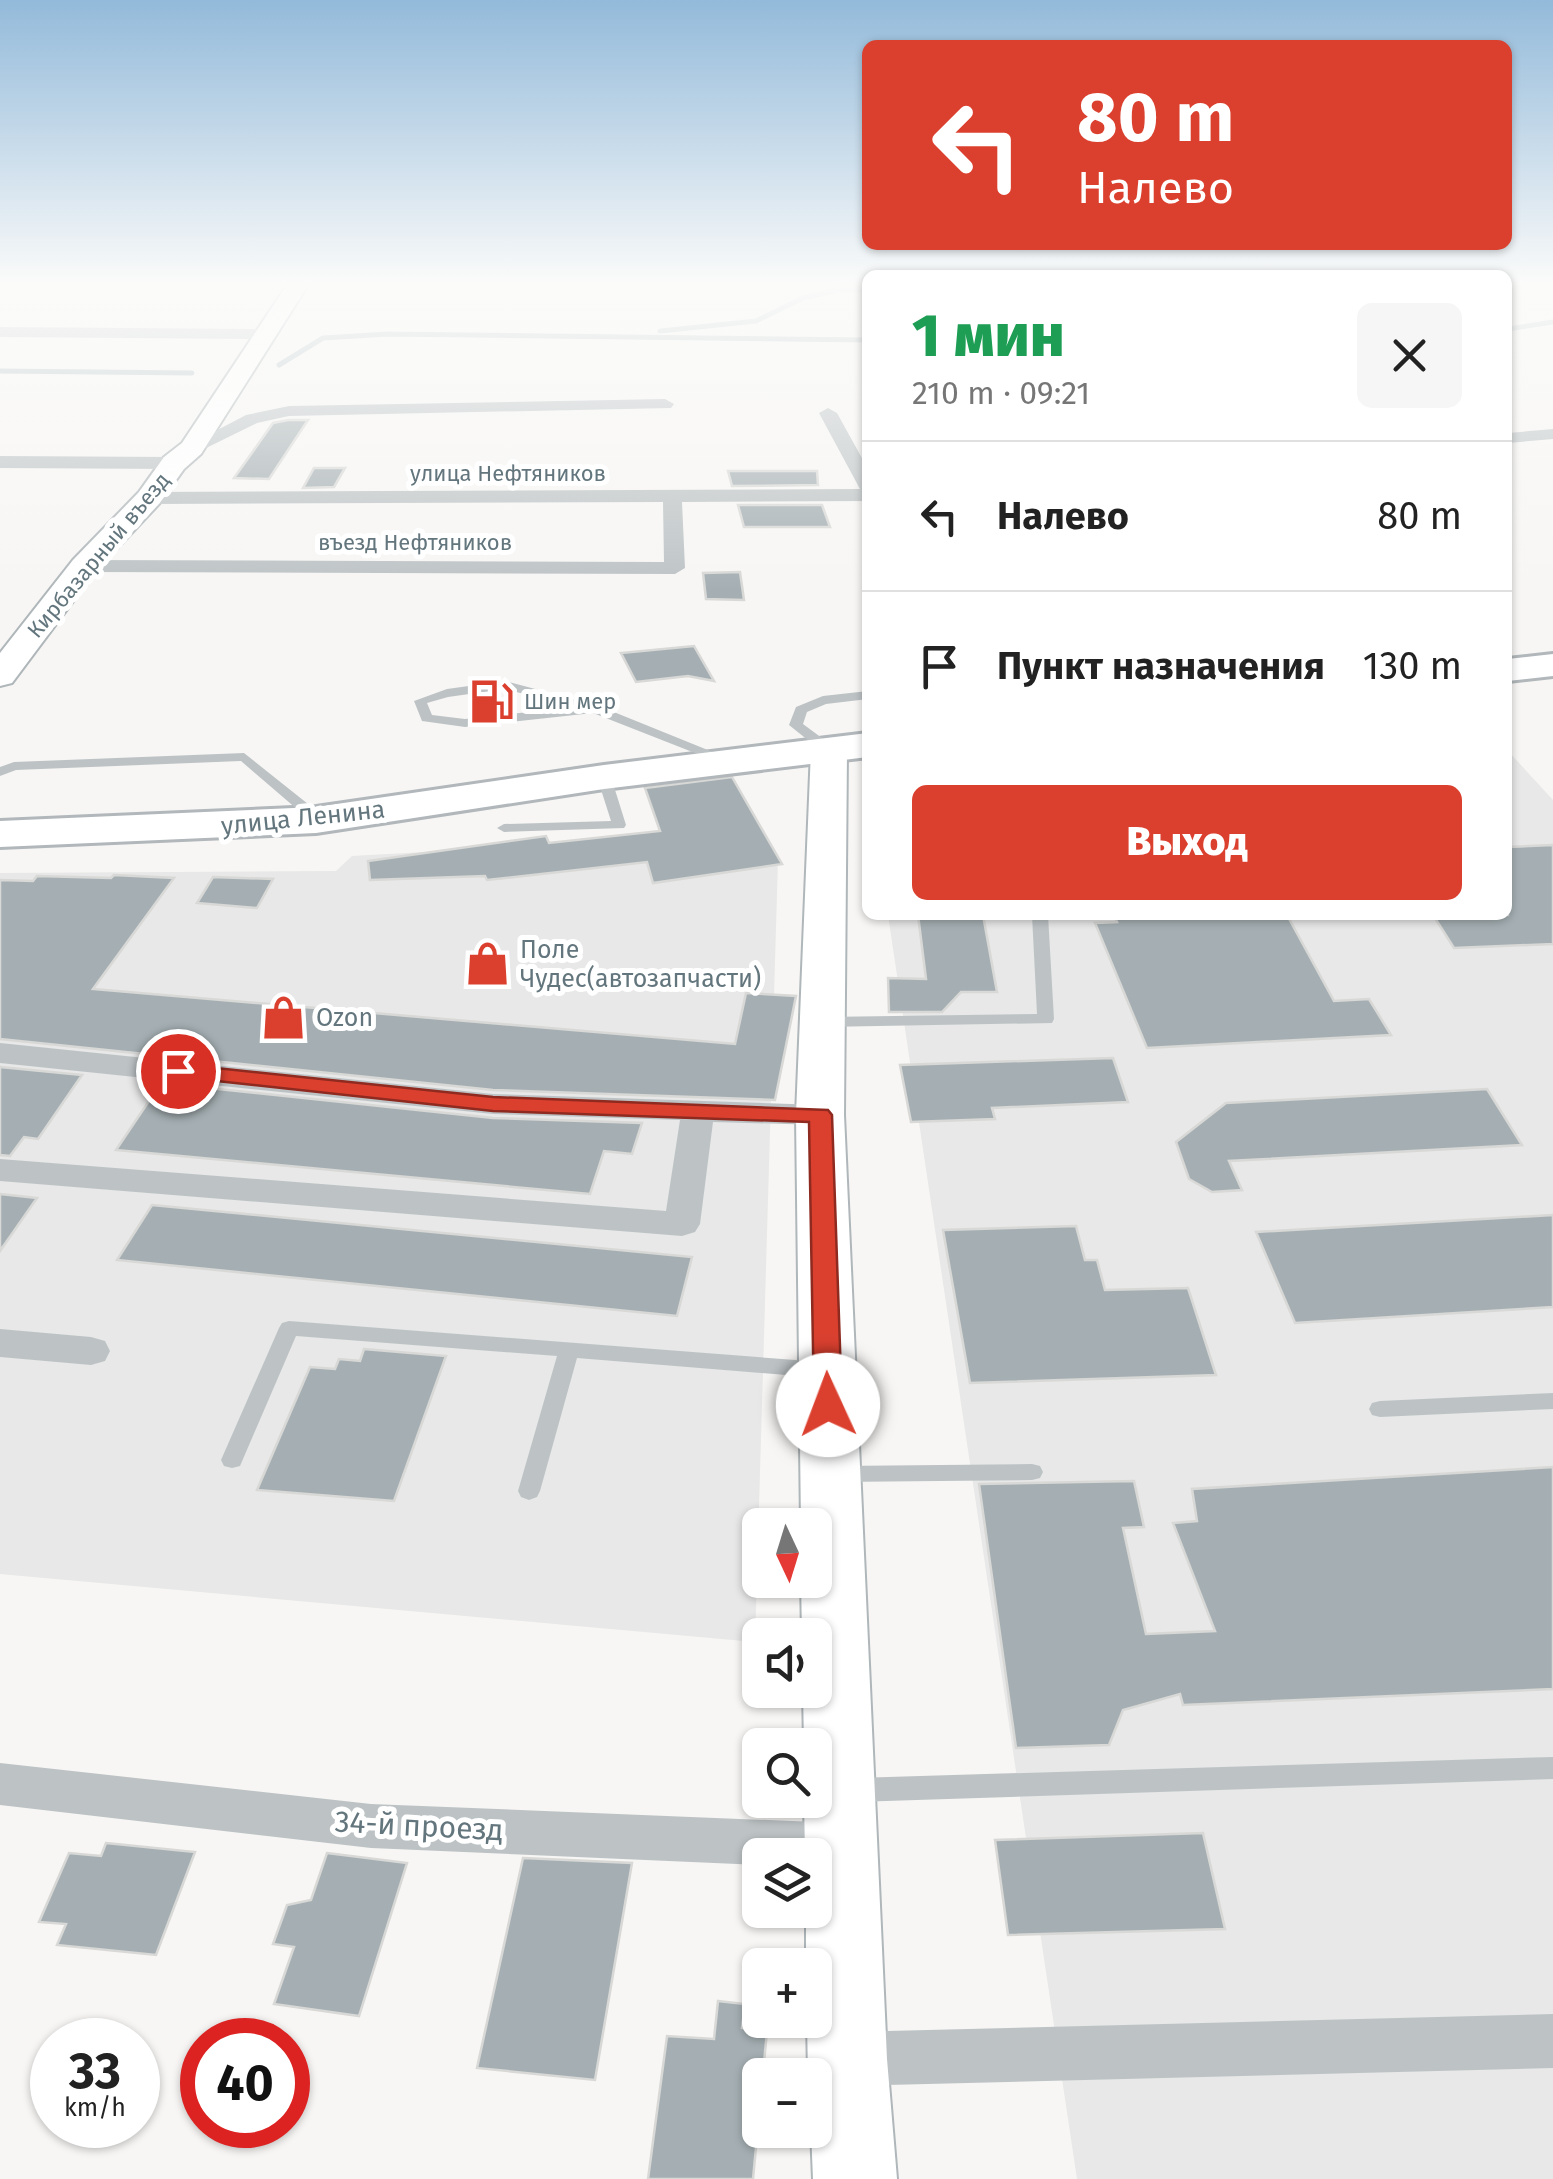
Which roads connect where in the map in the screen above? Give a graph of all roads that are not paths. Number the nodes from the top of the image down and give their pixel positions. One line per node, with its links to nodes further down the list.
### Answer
1 (230, 387): 6 (street, Кирбазарный въезд)
2 (665, 404): 6 (street)
3 (828, 413): 8 (street)
4 (1553, 434): 5 (street)
5 (1515, 438)
6 (183, 455): 7 (street); 10 (street, Кирбазарный въезд)
7 (0, 462)
8 (862, 476)
9 (862, 495): 11 (street, улица Нефтяников)
10 (149, 498): 11 (street, улица Нефтяников); 12 (street, Кирбазарный въезд)
11 (672, 498): 12 (street, въезд Нефтяников)
12 (84, 566): 15 (street, Кирбазарный въезд)
13 (1553, 665): 14 (main road)
14 (1512, 670)
15 (0, 676)
16 (862, 696): 18 (lane)
17 (594, 709): 17 (lane); 19 (lane)
18 (848, 748): 19 (main road, улица Ленина); 27 (street)
19 (729, 761): 21 (main road, улица Ленина)
20 (0, 772): 22 (lane)
21 (604, 777): 22 (main road, улица Ленина); 24 (lane); 25 (main road, улица Ленина)
22 (303, 806): 23 (main road, улица Ленина)
23 (0, 818)
24 (504, 828)
25 (0, 834)
26 (1040, 920): 27 (lane)
27 (823, 1022): 30 (street)
28 (0, 1053): 29 (street)
29 (698, 1111): 30 (street); 31 (street)
30 (820, 1115): 35 (street)
31 (0, 1170)
32 (0, 1343): 34 (street)
33 (569, 1350): 35 (lane); 38 (lane); 41 (lane)
34 (91, 1352)
35 (827, 1370): 40 (street)
36 (1553, 1401): 37 (lane)
37 (1380, 1409)
38 (232, 1460)
39 (1032, 1472): 40 (lane)
40 (830, 1474): 44 (street)
41 (530, 1491)
42 (1553, 1768): 44 (lane)
43 (0, 1784): 44 (street, 34-й проезд)
44 (840, 1818): 46 (street)
45 (1553, 2042): 46 (street)
46 (847, 2059): 47 (street)
47 (855, 2179)

